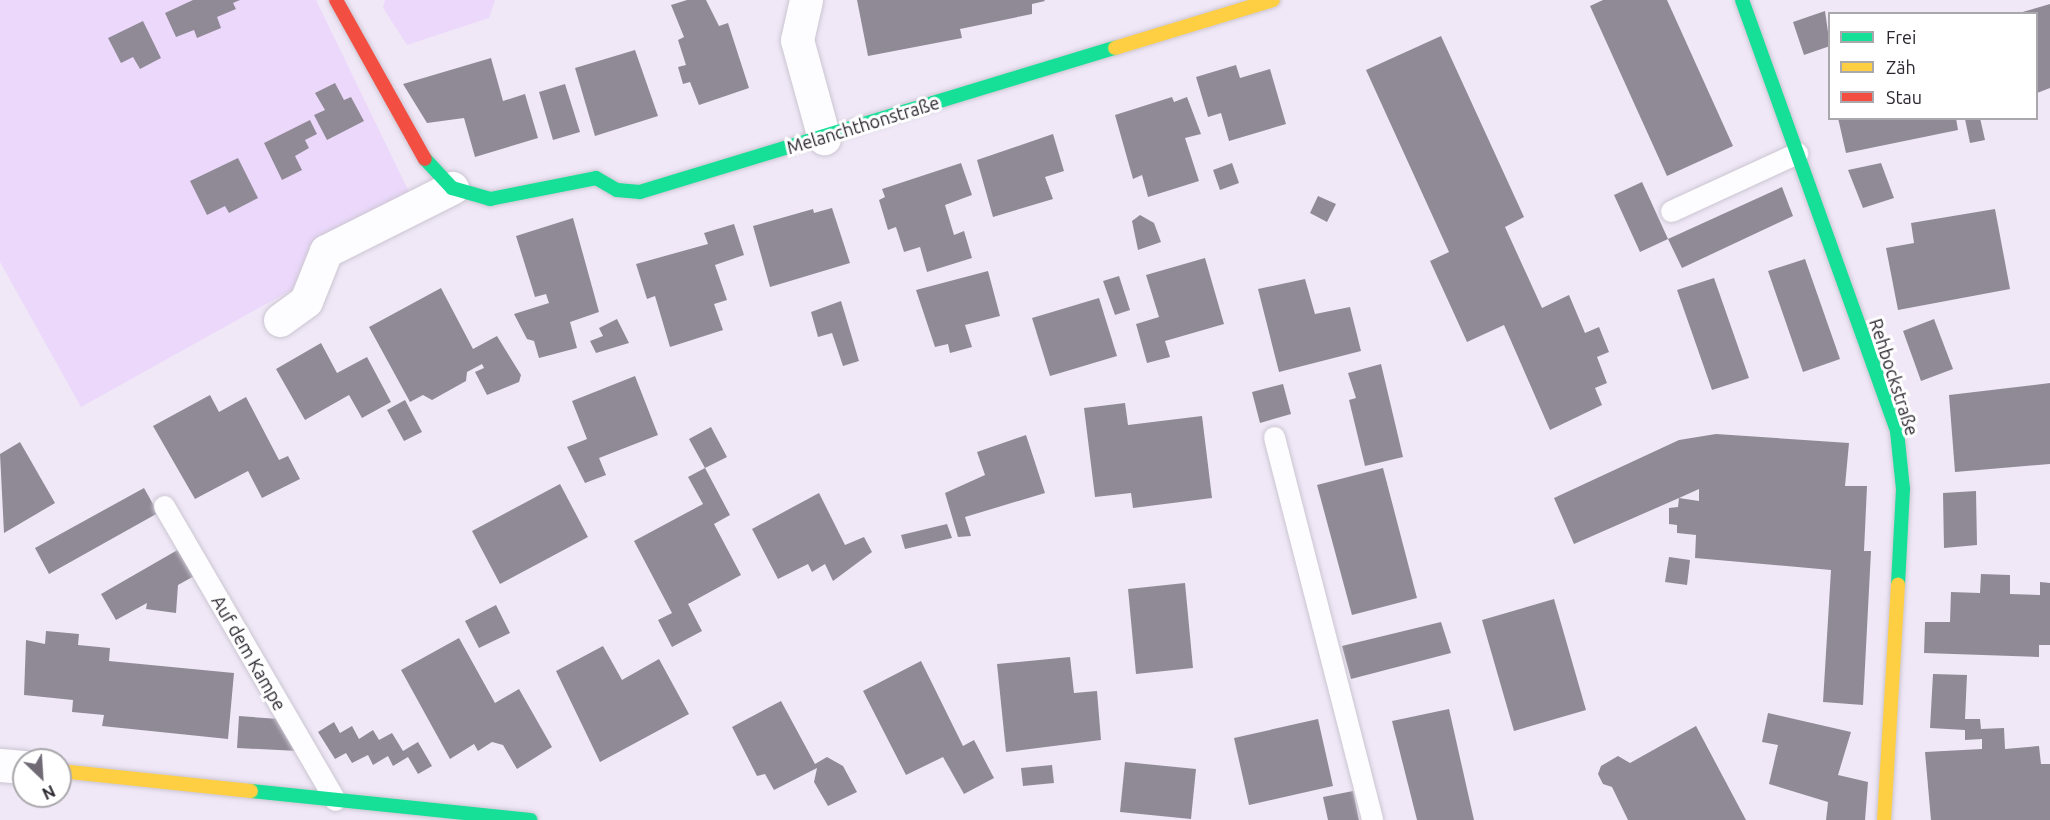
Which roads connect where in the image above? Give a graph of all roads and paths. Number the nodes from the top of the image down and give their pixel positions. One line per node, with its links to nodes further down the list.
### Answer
1 (336, 0): 7 (street)
2 (806, 0): 5 (street)
3 (1273, 0): 5 (street, Melanchthonstraße)
4 (1742, 0): 6 (street, Rehbockstraße)
5 (824, 138): 7 (street, Melanchthonstraße)
6 (1797, 153): 8 (lane); 16 (street, Rehbockstraße)
7 (452, 188): 9 (street)
8 (1671, 211)
9 (280, 320)
10 (1274, 437): 15 (lane)
11 (164, 506): 13 (lane, Auf dem Kampe)
12 (72, 772): 13 (street)
13 (335, 800): 14 (street)
14 (530, 820)
15 (1371, 820)
16 (1884, 820)

